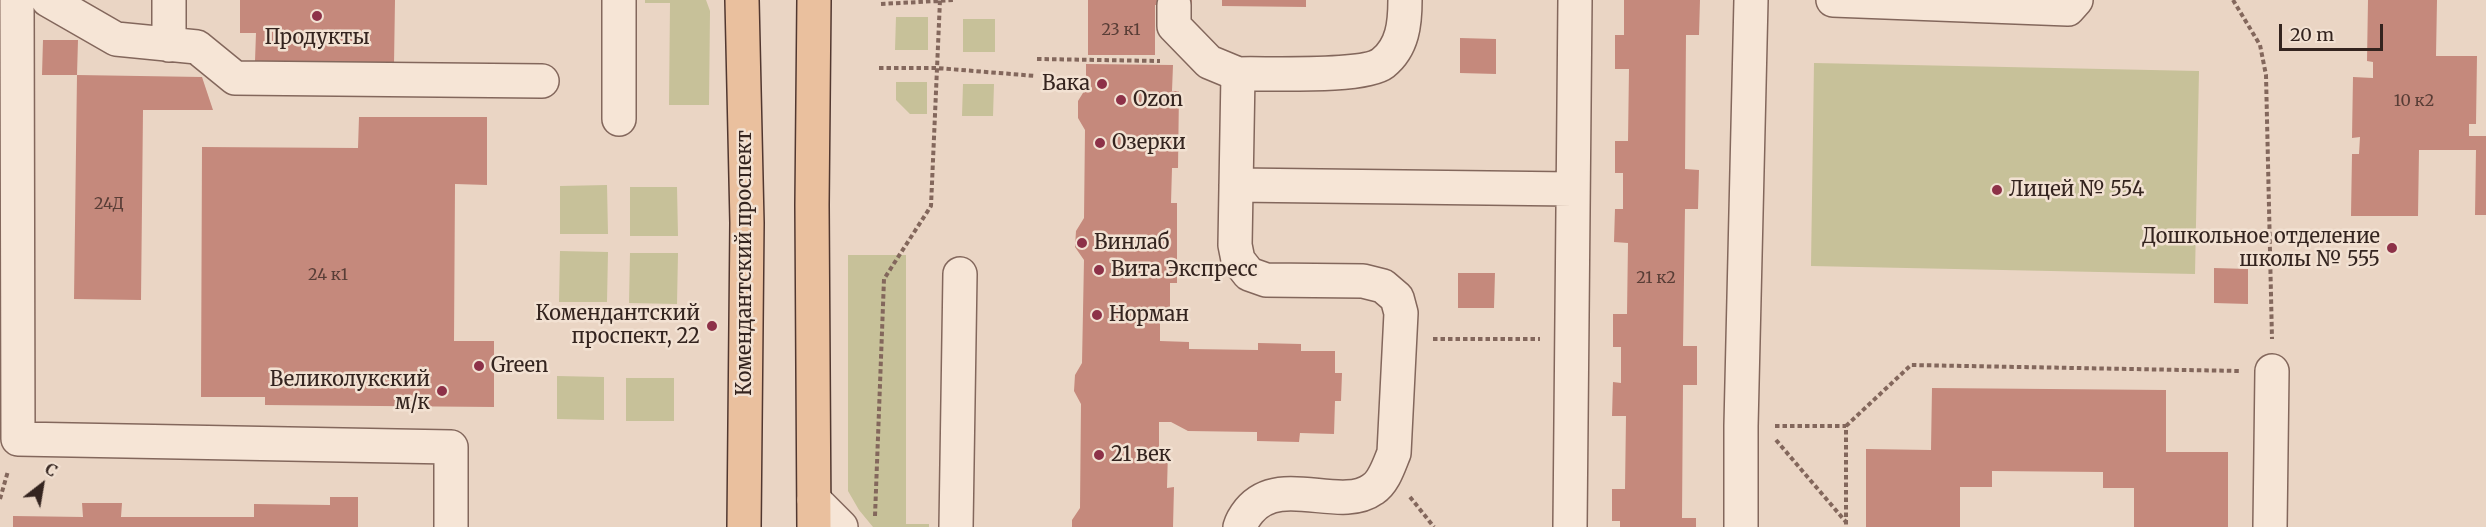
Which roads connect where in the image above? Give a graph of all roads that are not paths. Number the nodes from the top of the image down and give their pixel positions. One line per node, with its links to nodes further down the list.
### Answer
1 (17, 0): 22 (street)
2 (48, 0): 13 (street)
3 (169, 0): 13 (street)
4 (619, 0): 16 (street)
5 (742, 0): 23 (main road, Комендантский проспект)
6 (814, 0): 21 (main road)
7 (1405, 0): 14 (street)
8 (1575, 0): 18 (street)
9 (1751, 0): 28 (street)
10 (1833, 0): 11 (street)
11 (2076, 0)
12 (1173, 5): 14 (street)
13 (169, 45): 15 (street)
14 (1223, 68): 17 (street)
15 (542, 81)
16 (619, 119)
17 (1236, 185): 18 (street); 26 (street)
18 (1572, 189): 27 (street)
19 (960, 274): 25 (street)
20 (2272, 371): 29 (street)
21 (814, 513): 24 (street)
22 (451, 527)
23 (744, 527)
24 (842, 527)
25 (956, 527)
26 (1240, 527)
27 (1569, 527)
28 (1741, 527)
29 (2270, 527)

